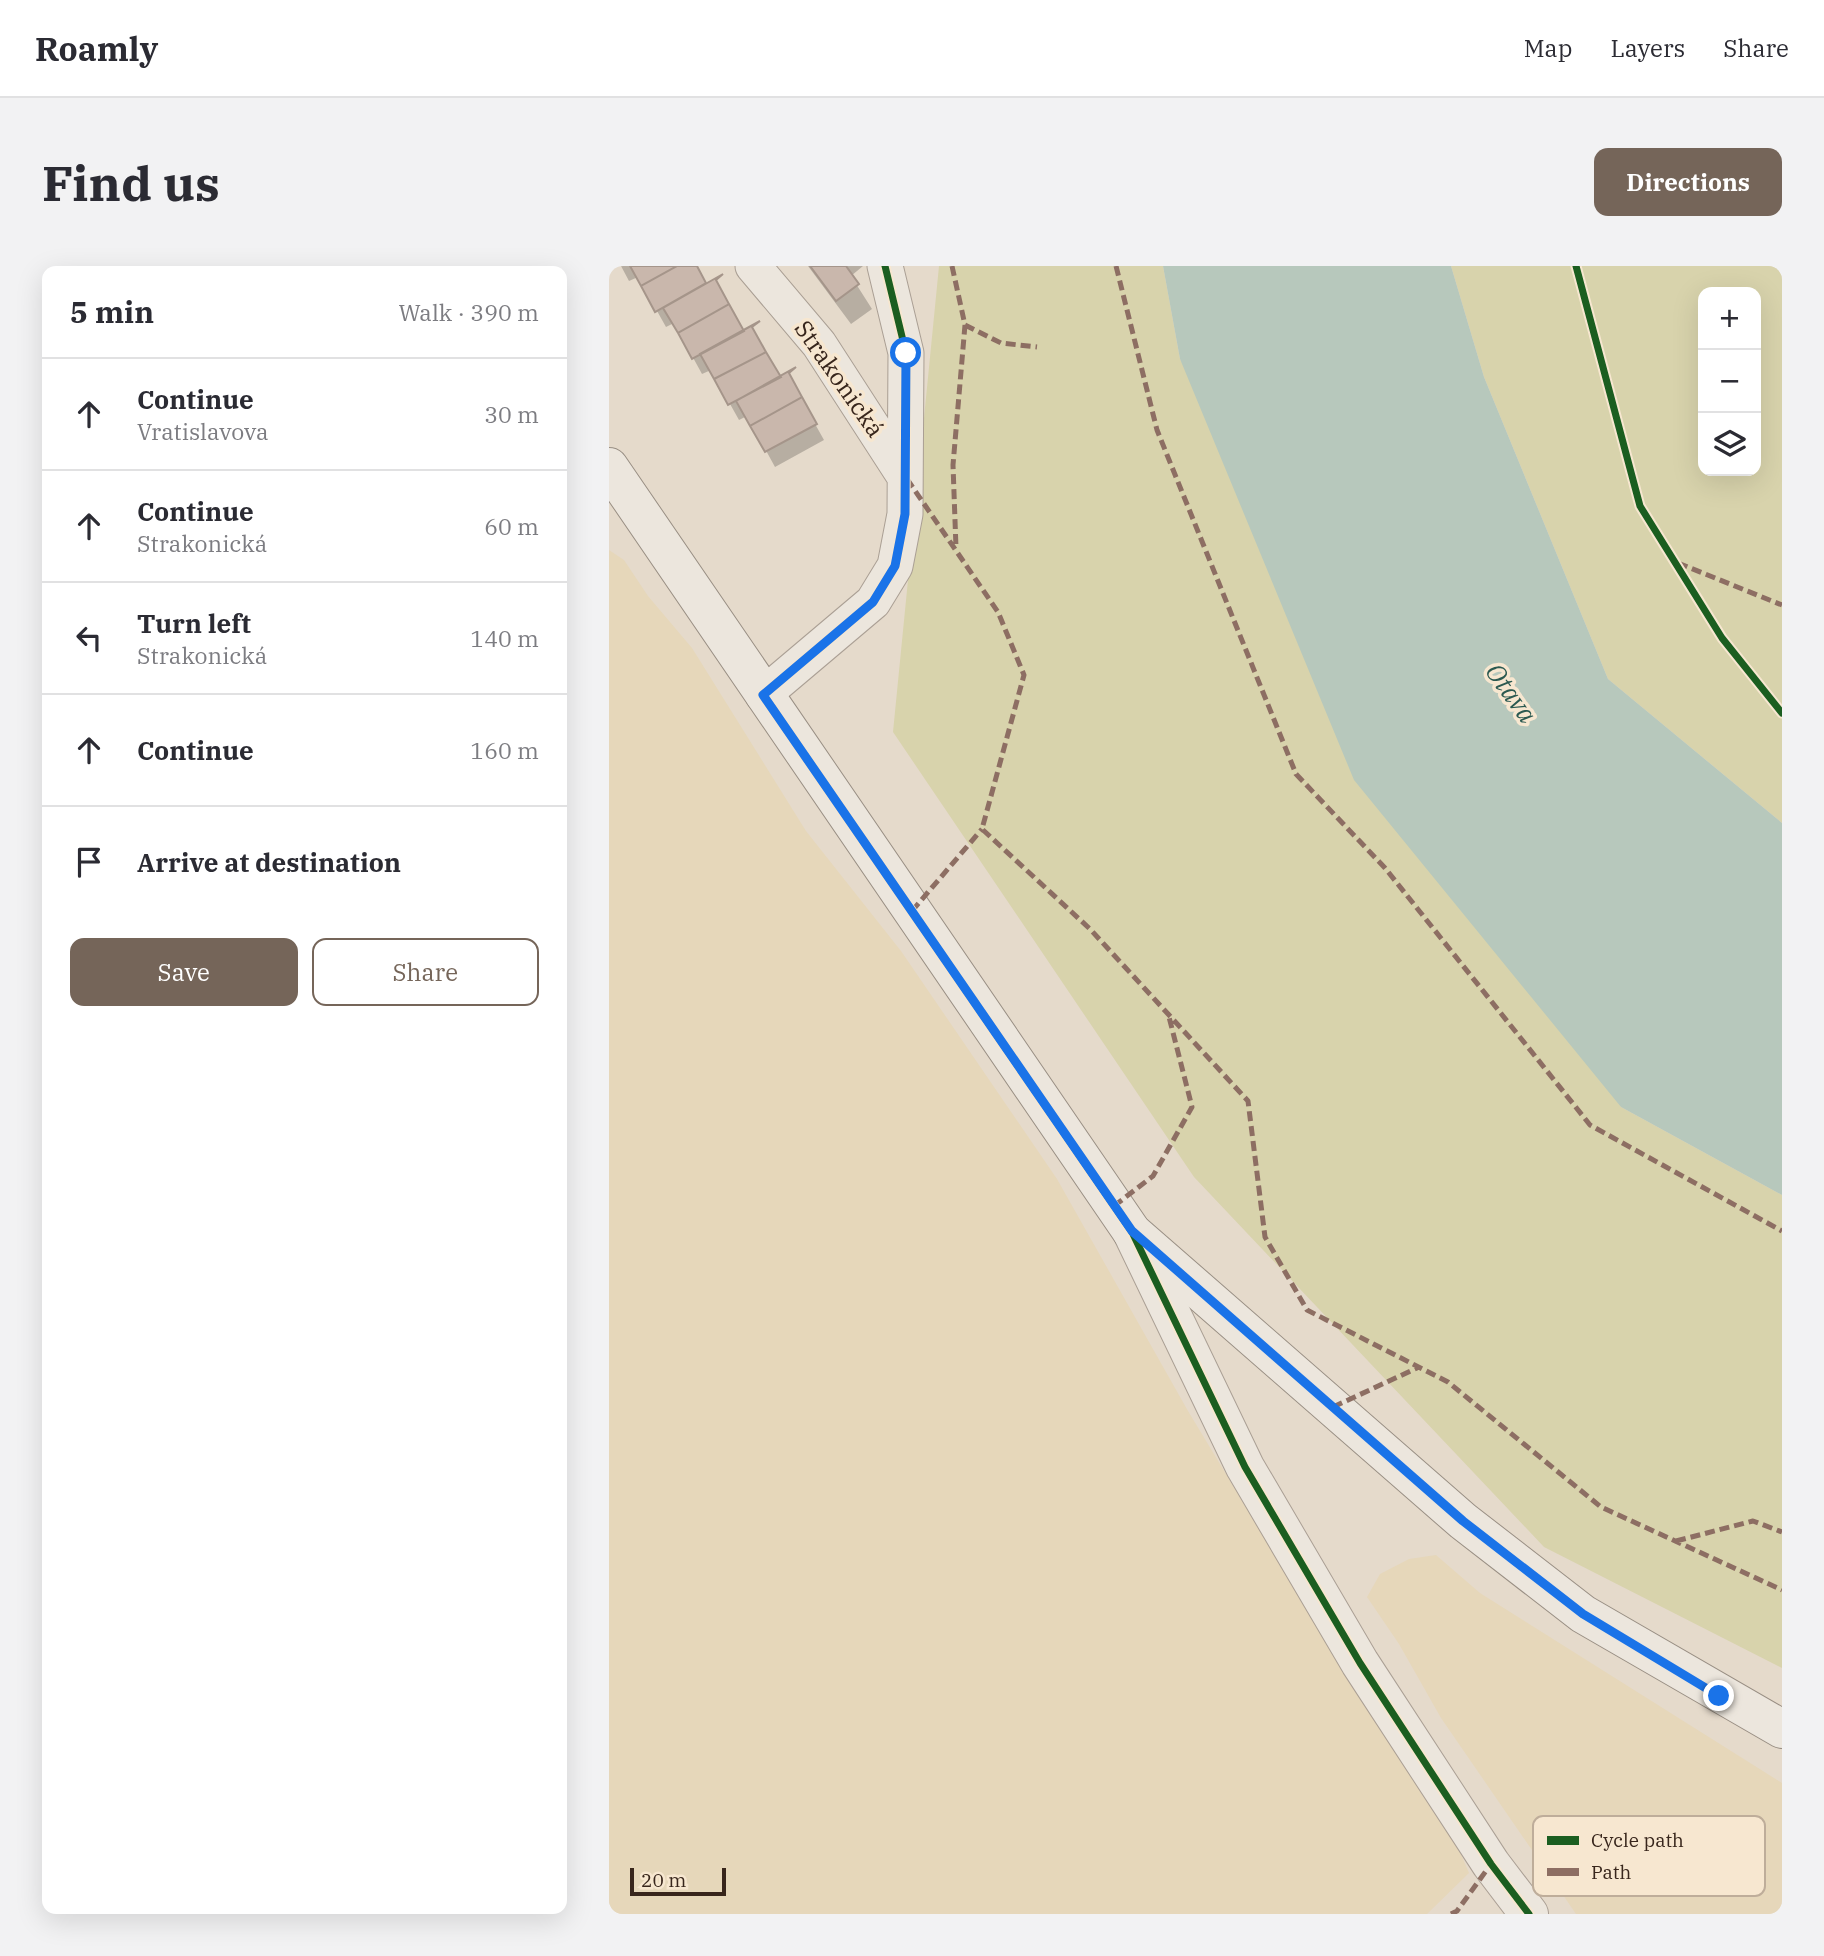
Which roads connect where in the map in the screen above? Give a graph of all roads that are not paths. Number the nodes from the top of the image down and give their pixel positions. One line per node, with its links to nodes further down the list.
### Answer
1 (753, 266): 4 (street, Strakonická)
2 (885, 266): 4 (street)
3 (609, 467): 5 (main road)
4 (905, 477): 5 (street)
5 (763, 695): 6 (main road)
6 (1132, 1231): 7 (main road); 8 (main road)
7 (1782, 1729)
8 (1529, 1914)

